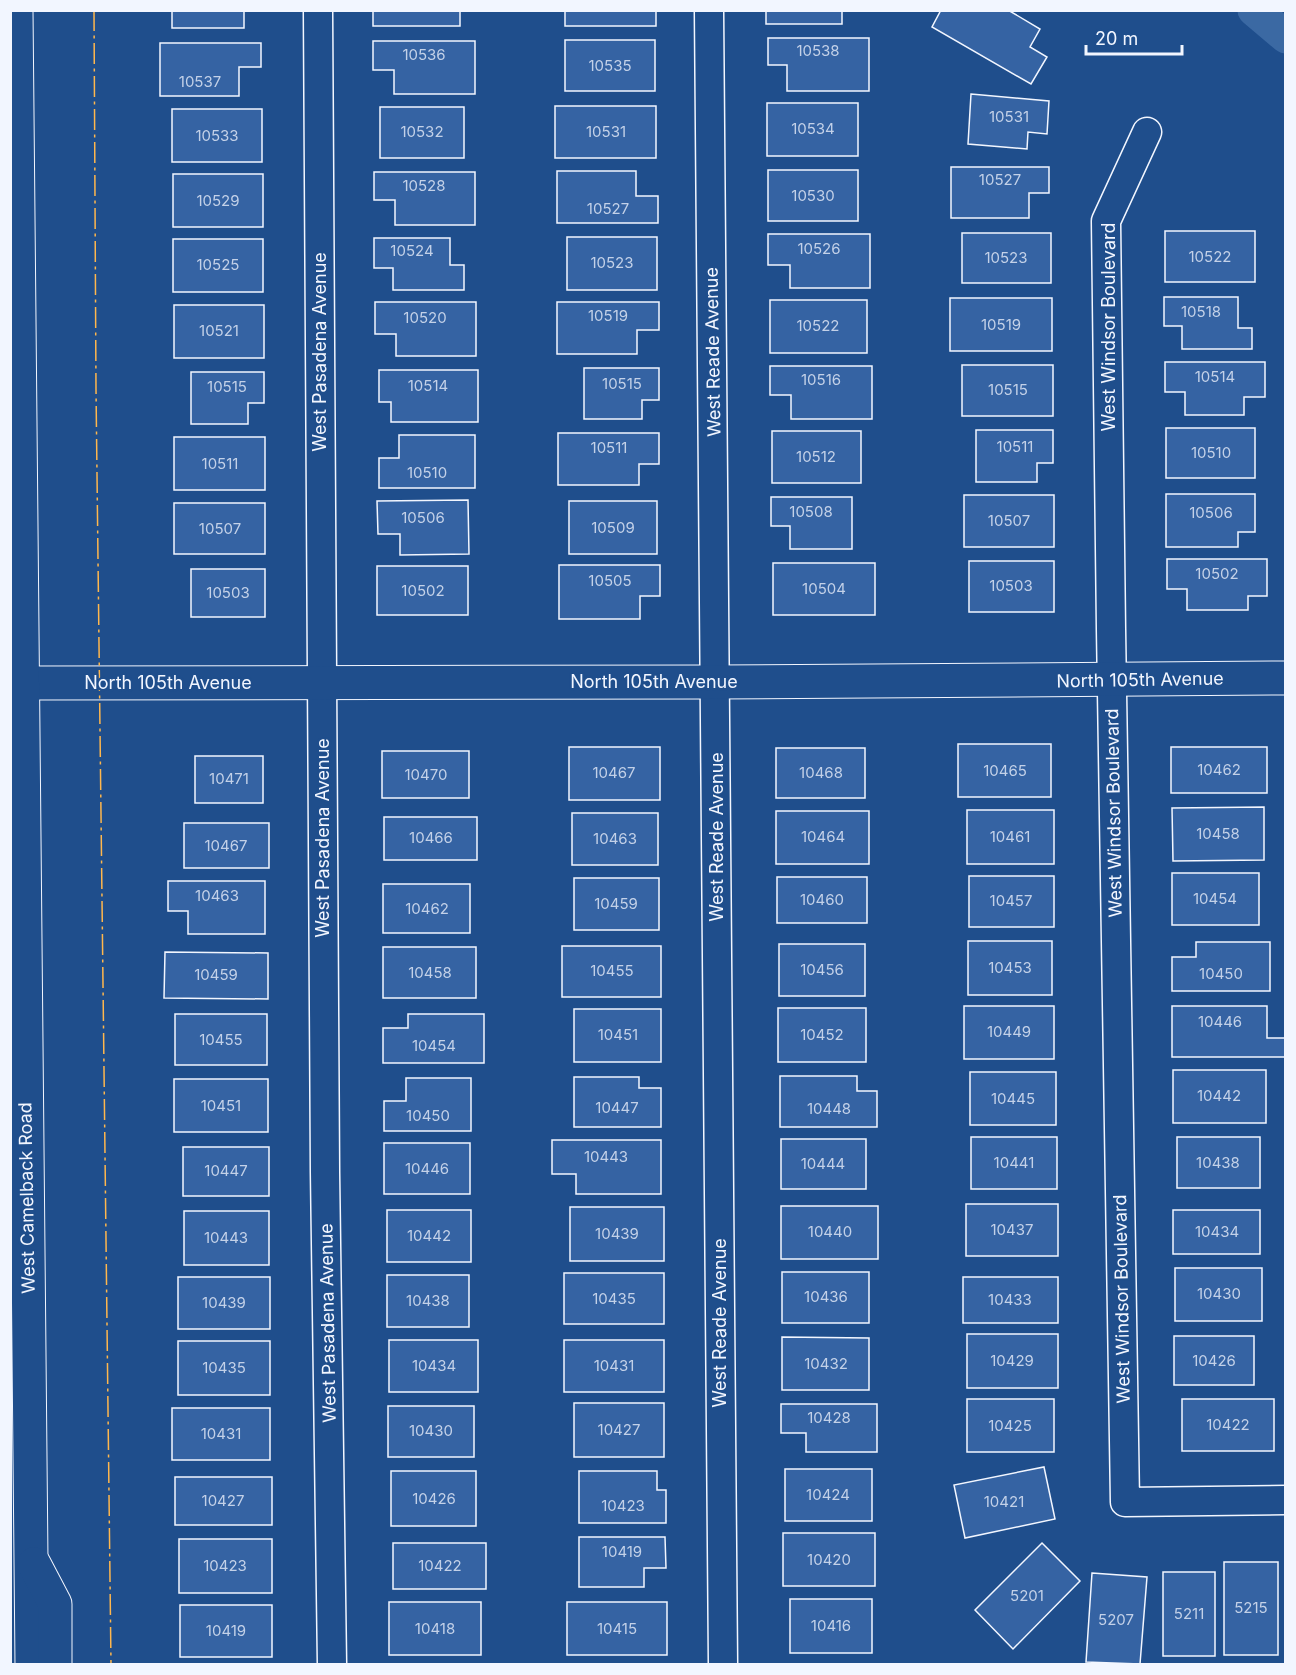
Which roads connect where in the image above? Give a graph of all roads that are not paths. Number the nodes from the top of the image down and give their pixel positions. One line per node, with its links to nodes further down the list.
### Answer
1 (16, 10): 8 (main road, West Camelback Road)
2 (318, 10): 9 (street, West Pasadena Avenue)
3 (709, 10): 7 (street, West Reade Avenue)
4 (1147, 132): 6 (street, West Windsor Boulevard)
5 (1286, 678): 6 (main road, North 105th Avenue)
6 (1112, 681): 7 (main road, North 105th Avenue); 10 (street, West Windsor Boulevard)
7 (715, 682): 9 (main road, North 105th Avenue); 16 (street, West Reade Avenue)
8 (23, 683): 9 (main road, North 105th Avenue); 11 (main road, West Camelback Road)
9 (322, 683): 15 (street, West Pasadena Avenue)
10 (1286, 1500)
11 (30, 1557): 12 (main road, West Camelback Road); 13 (main road); 14 (main road, West Camelback Road)
12 (10, 1598)
13 (32, 1665)
14 (55, 1665)
15 (332, 1665)
16 (723, 1665)

